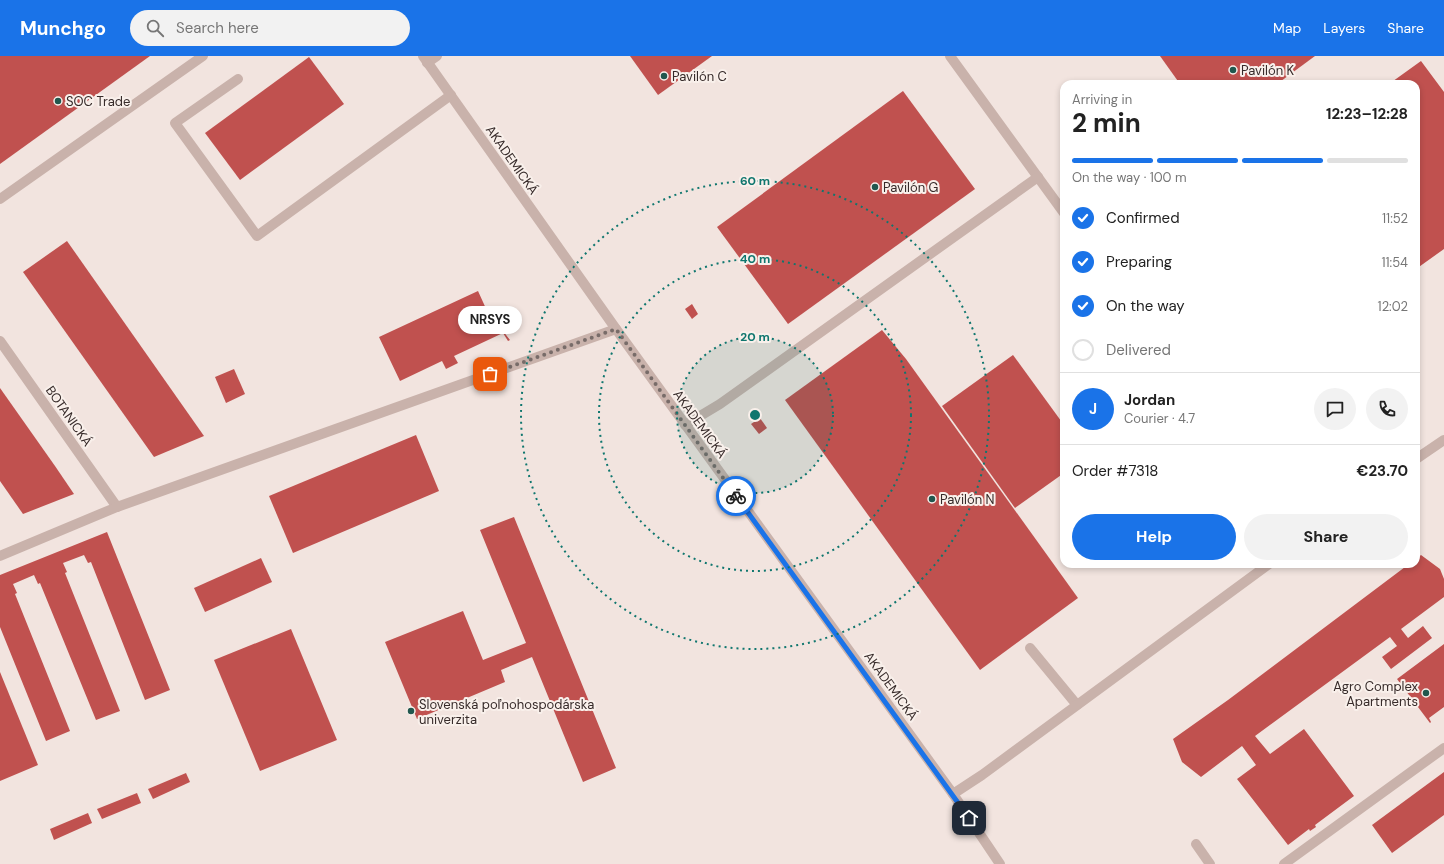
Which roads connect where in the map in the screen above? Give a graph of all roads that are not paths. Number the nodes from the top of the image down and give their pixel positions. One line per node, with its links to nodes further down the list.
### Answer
1 (203, 56): 8 (street)
2 (437, 56): 4 (street)
3 (950, 56): 7 (street)
4 (425, 59): 6 (street, AKADEMICKÁ)
5 (238, 79): 6 (street)
6 (451, 95): 10 (street, AKADEMICKÁ)
7 (1038, 177): 9 (street); 12 (street)
8 (0, 199)
9 (1060, 207)
10 (616, 329): 12 (street, AKADEMICKÁ); 15 (street)
11 (0, 341): 15 (street, BOTANICKÁ)
12 (685, 425): 21 (street, AKADEMICKÁ)
13 (1444, 440): 14 (street)
14 (1420, 456)
15 (117, 507): 16 (street)
16 (0, 556)
17 (1265, 568): 19 (street)
18 (1030, 648): 19 (street)
19 (1077, 705): 21 (street)
20 (1444, 748): 25 (street)
21 (953, 794): 23 (street, AKADEMICKÁ)
22 (1196, 844): 24 (street)
23 (1000, 864)
24 (1210, 864)
25 (1284, 864)

